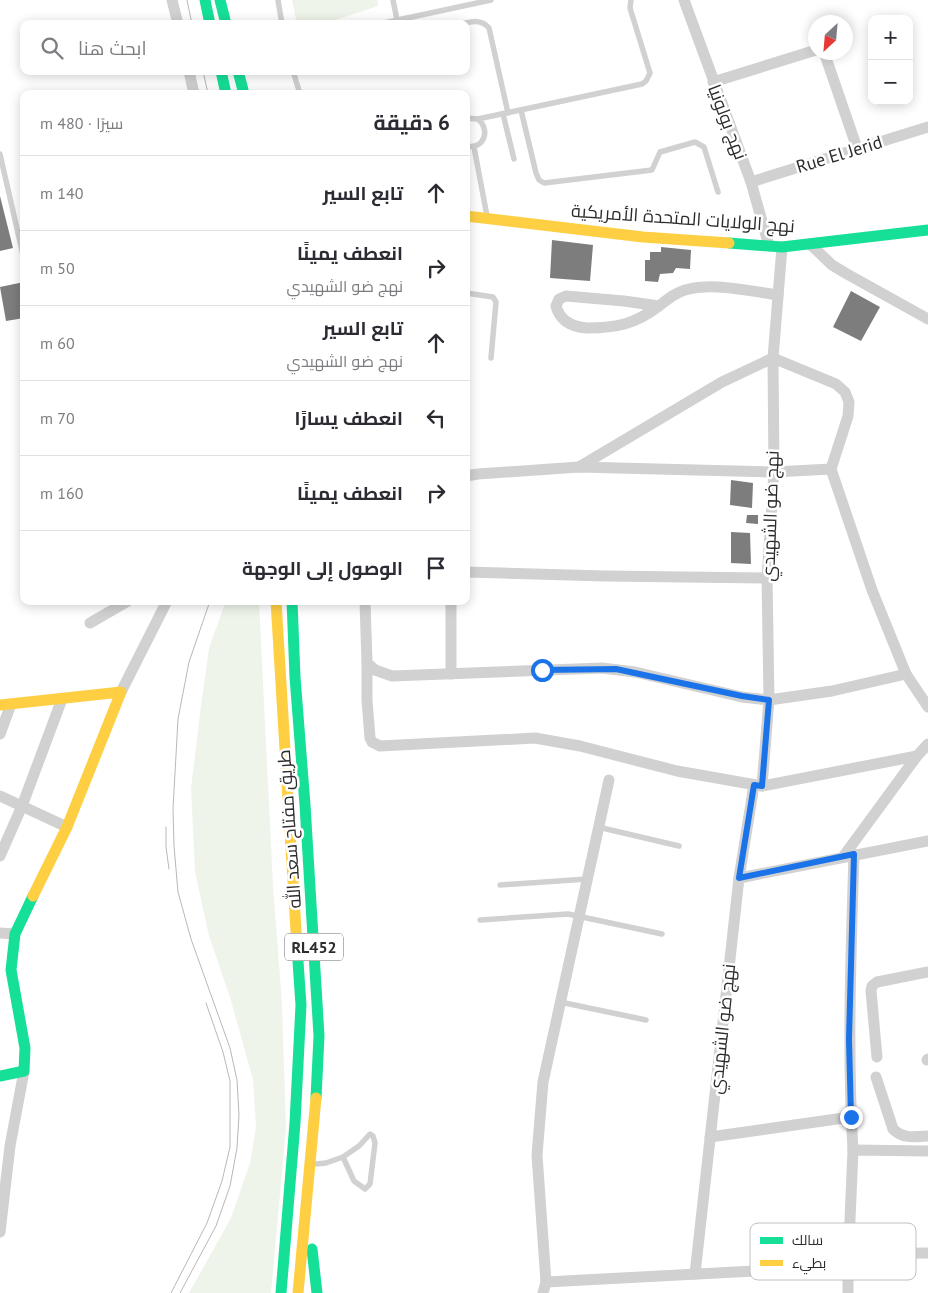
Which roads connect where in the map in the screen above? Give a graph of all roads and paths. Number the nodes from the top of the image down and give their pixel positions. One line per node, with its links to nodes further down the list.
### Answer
1 (172, 0): 9 (street)
2 (205, 0): 10 (main road)
3 (220, 0): 11 (main road)
4 (278, 0): 12 (lane)
5 (393, 0): 13 (lane)
6 (491, 0): 13 (lane)
7 (631, 0): 26 (lane)
8 (684, 0): 21 (street, نهج بولونيا)
9 (177, 20)
10 (209, 20)
11 (225, 20)
12 (281, 20)
13 (397, 20)
14 (470, 23): 27 (lane)
15 (808, 52): 21 (street)
16 (827, 60): 33 (street)
17 (190, 75): 22 (street)
18 (222, 75): 23 (main road)
19 (239, 75): 24 (main road)
20 (294, 75): 25 (lane)
21 (713, 82): 36 (street, نهج بولونيا)
22 (193, 90)
23 (225, 90)
24 (243, 90)
25 (299, 90)
26 (521, 110): 27 (lane); 37 (lane)
27 (506, 113): 29 (lane); 35 (lane)
28 (470, 118): 29 (lane)
29 (478, 119): 32 (lane)
30 (928, 128): 33 (street, Rue El Jerid)
31 (470, 146): 32 (lane)
32 (474, 147): 39 (lane)
33 (857, 148): 36 (street, Rue El Jerid)
34 (0, 154): 41 (lane)
35 (514, 158)
36 (751, 182): 43 (street, نهج بولونيا)
37 (718, 192)
38 (470, 216): 39 (main road, نهج الولايات المتحدة الأمريكية)
39 (487, 218): 43 (main road, نهج الولايات المتحدة الأمريكية)
40 (928, 230): 42 (main road, نهج الولايات المتحدة الأمريكية)
41 (20, 243)
42 (810, 244): 44 (main road, نهج الولايات المتحدة الأمريكية); 48 (street)
43 (769, 246): 44 (main road, نهج الولايات المتحدة الأمريكية)
44 (782, 246): 46 (street, نهج ضو الشهيدي)
45 (470, 294): 49 (lane)
46 (778, 295): 47 (street); 50 (street, نهج ضو الشهيدي)
47 (659, 306): 47 (street)
48 (928, 319)
49 (491, 358)
50 (773, 358): 51 (street); 52 (street); 53 (street, نهج ضو الشهيدي)
51 (579, 467): 53 (street); 54 (street)
52 (831, 469): 53 (street); 66 (street)
53 (774, 472): 56 (street, نهج ضو الشهيدي)
54 (470, 475)
55 (470, 572): 56 (street)
56 (767, 578): 69 (street, نهج ضو الشهيدي)
57 (121, 605): 63 (street)
58 (165, 605): 67 (street)
59 (276, 605): 112 (main road, طريق مفتاح سعد الله / RL452)
60 (292, 605): 107 (main road, طريق مفتاح سعد الله / RL452)
61 (365, 605): 64 (street)
62 (451, 605): 65 (street)
63 (90, 623)
64 (367, 663): 65 (street); 76 (street)
65 (451, 674): 69 (street)
66 (906, 674): 69 (street); 71 (street)
67 (121, 692): 68 (main road); 79 (main road)
68 (62, 698): 70 (main road); 78 (street)
69 (769, 700): 76 (street, نهج ضو الشهيدي)
70 (6, 705): 72 (street)
71 (928, 707)
72 (0, 734)
73 (928, 744): 74 (street)
74 (917, 756): 76 (street); 84 (street)
75 (609, 780): 80 (street)
76 (758, 785): 85 (street, نهج ضو الشهيدي)
77 (0, 796): 78 (street)
78 (22, 806): 79 (street); 83 (street)
79 (67, 827): 91 (main road)
80 (598, 827): 82 (lane); 86 (street)
81 (928, 841): 84 (street)
82 (679, 846)
83 (0, 856)
84 (849, 856): 85 (street); 100 (street)
85 (739, 878): 102 (street, نهج ضو الشهيدي)
86 (587, 879): 87 (lane); 88 (street)
87 (500, 885)
88 (578, 916): 89 (lane); 92 (lane); 94 (street)
89 (480, 920)
90 (0, 933): 91 (street)
91 (15, 934): 97 (main road)
92 (662, 934)
93 (928, 972): 96 (street)
94 (559, 1002): 95 (lane); 116 (street)
95 (646, 1020)
96 (877, 1057)
97 (24, 1071): 98 (main road); 103 (street)
98 (0, 1076)
99 (876, 1077): 101 (street)
100 (851, 1117): 102 (street); 104 (street)
101 (928, 1136)
102 (710, 1137): 114 (street, نهج ضو الشهيدي)
103 (5, 1146): 108 (street)
104 (852, 1150): 105 (street); 110 (street)
105 (928, 1151)
106 (343, 1157): 106 (lane); 107 (lane)
107 (311, 1164): 109 (main road, طريق مفتاح سعد الله / RL452)
108 (2, 1192): 111 (street)
109 (307, 1209): 119 (main road, طريق مفتاح سعد الله / RL452); 120 (main road)
110 (849, 1223)
111 (0, 1232)
112 (287, 1232): 117 (main road); 118 (main road, طريق مفتاح سعد الله / RL452)
113 (750, 1269): 114 (street)
114 (696, 1274): 116 (street)
115 (848, 1280): 121 (street)
116 (544, 1288)
117 (268, 1293)
118 (281, 1293)
119 (298, 1293)
120 (317, 1293)
121 (848, 1293)

